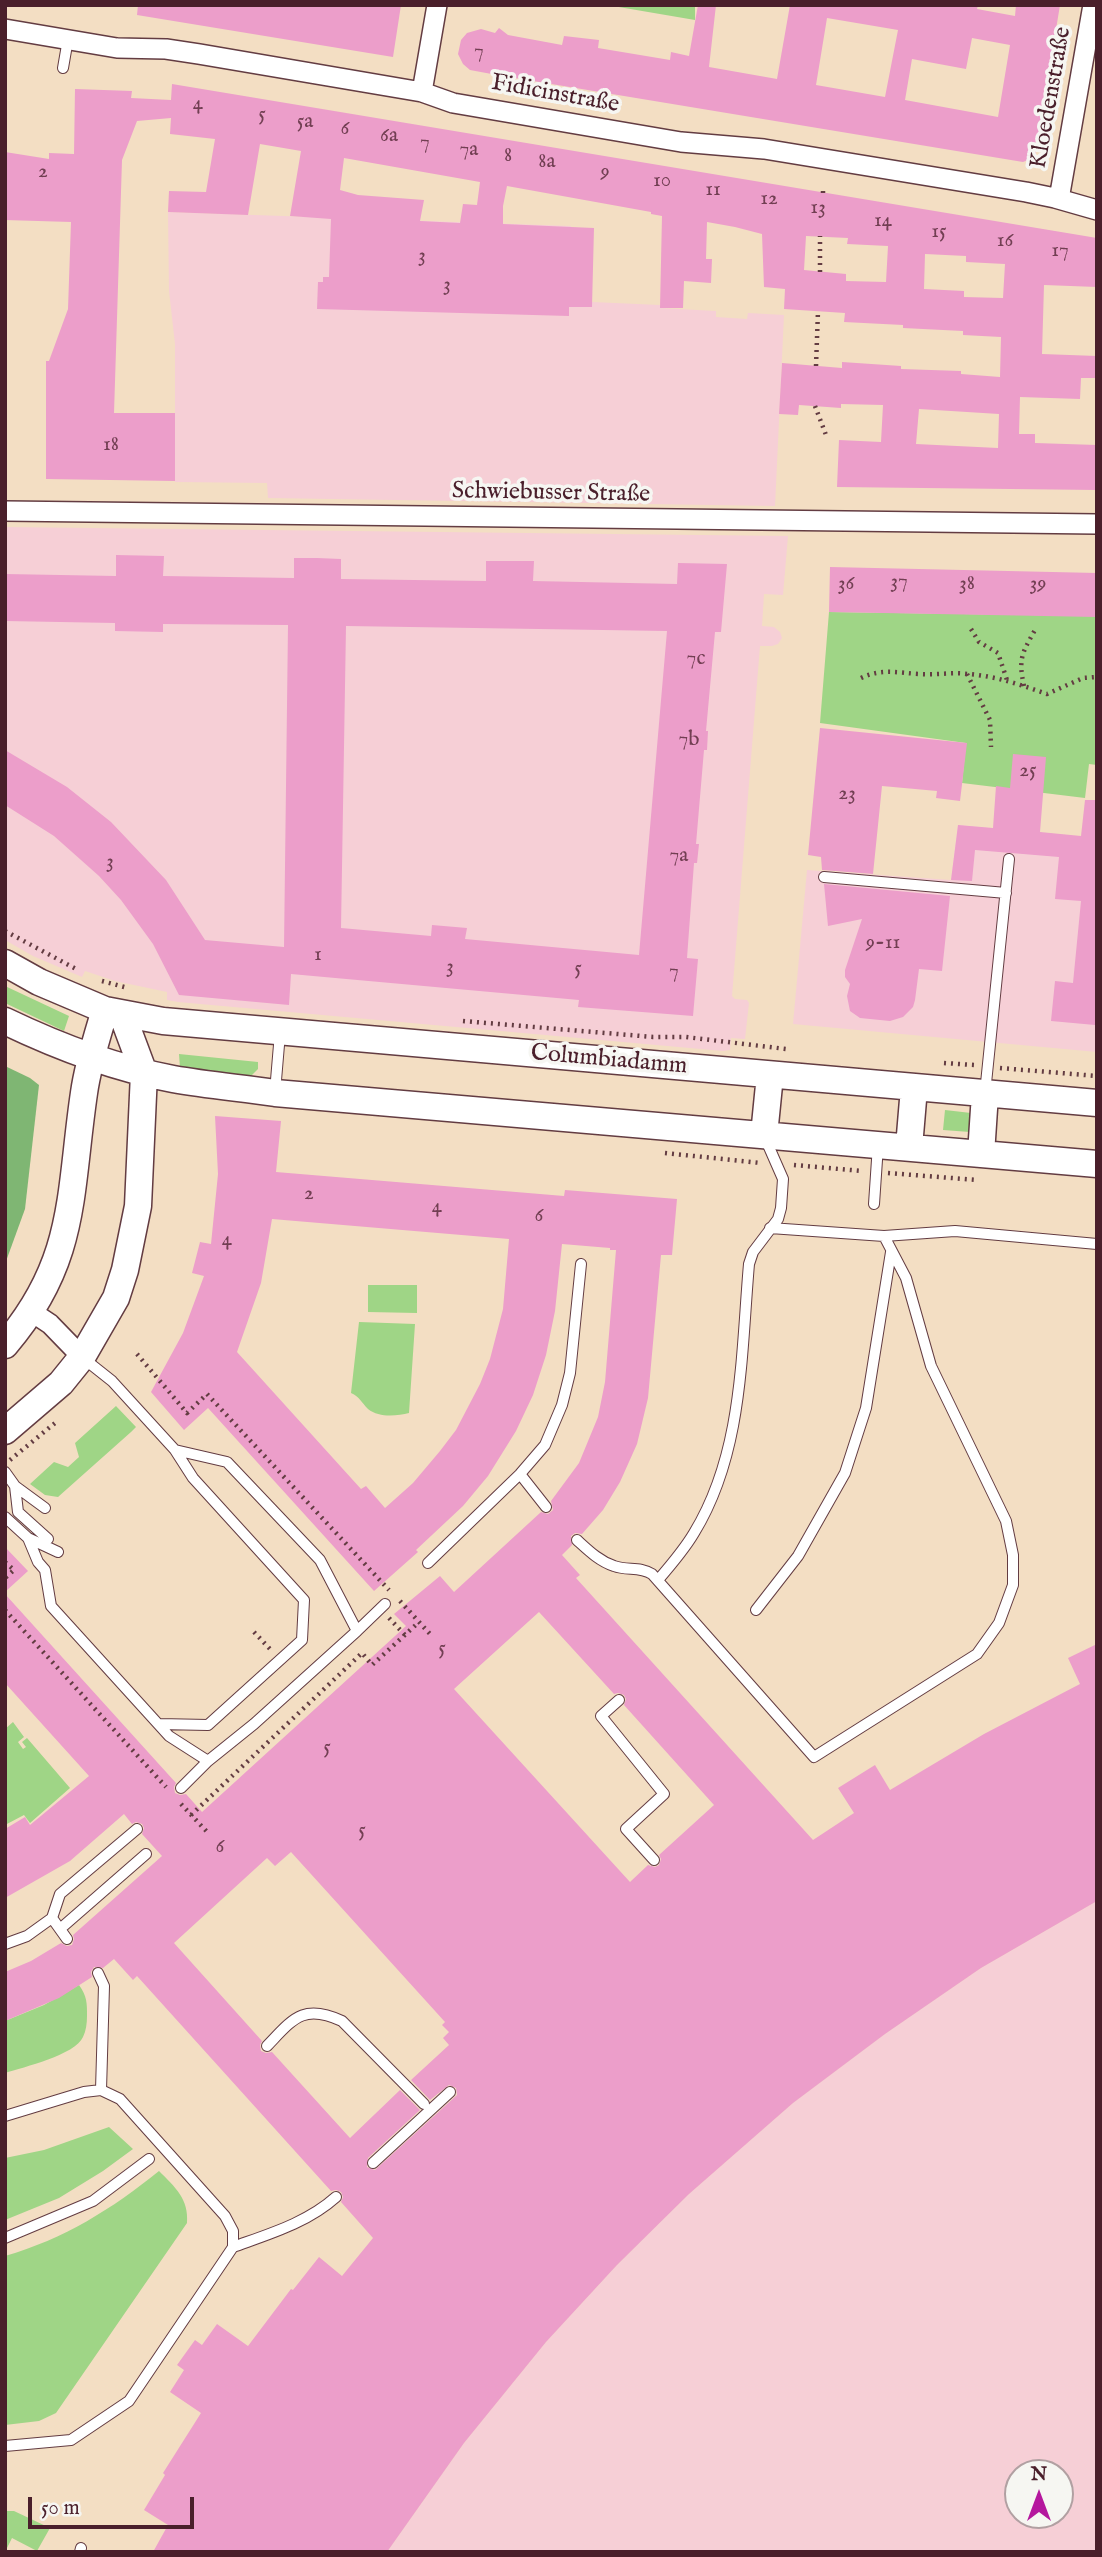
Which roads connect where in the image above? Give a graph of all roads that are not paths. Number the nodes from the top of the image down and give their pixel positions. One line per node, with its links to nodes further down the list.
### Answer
1 (437, 5): 6 (street)
2 (1093, 5): 7 (street, Kloedenstraße)
3 (5, 29): 4 (street, Fidicinstraße)
4 (68, 39): 5 (lane); 6 (street, Fidicinstraße)
5 (63, 68)
6 (422, 92): 7 (street, Fidicinstraße)
7 (1059, 199): 8 (street, Fidicinstraße)
8 (1097, 210)
9 (5, 511): 10 (street, Schwiebusser Straße)
10 (1097, 524)
11 (1009, 859): 13 (lane)
12 (824, 877): 13 (lane)
13 (1006, 893): 23 (lane)
14 (5, 963): 15 (main road, Columbiadamm)
15 (113, 1012): 17 (main road, Columbiadamm); 18 (main road); 19 (main road)
16 (5, 1021): 18 (main road)
17 (280, 1033): 20 (main road, Columbiadamm); 22 (lane)
18 (91, 1057): 19 (main road); 36 (main road)
19 (144, 1073): 22 (main road); 38 (main road)
20 (770, 1075): 21 (main road, Columbiadamm); 25 (main road)
21 (914, 1088): 23 (main road, Columbiadamm); 27 (main road)
22 (275, 1093): 25 (main road)
23 (985, 1094): 24 (main road, Columbiadamm); 28 (main road)
24 (1097, 1103)
25 (764, 1135): 26 (main road); 31 (lane)
26 (878, 1145): 27 (main road); 30 (lane)
27 (909, 1147): 28 (main road)
28 (981, 1154): 29 (main road)
29 (1097, 1164)
30 (874, 1204)
31 (770, 1228): 32 (lane); 52 (lane)
32 (884, 1236): 33 (lane); 34 (lane)
33 (1097, 1244)
34 (891, 1252): 52 (lane); 54 (lane)
35 (581, 1264): 42 (lane)
36 (32, 1312): 37 (main road); 38 (street)
37 (5, 1345)
38 (82, 1357): 39 (main road); 40 (lane)
39 (5, 1431)
40 (175, 1450): 55 (lane); 57 (lane)
41 (5, 1472): 43 (lane)
42 (520, 1474): 44 (lane); 51 (lane)
43 (15, 1486): 45 (lane); 48 (lane)
44 (546, 1507)
45 (45, 1508)
46 (5, 1517): 47 (lane)
47 (28, 1538): 50 (lane); 57 (lane)
48 (48, 1539)
49 (577, 1540): 52 (lane)
50 (58, 1552)
51 (428, 1563)
52 (659, 1580)
53 (385, 1604): 55 (lane)
54 (756, 1610)
55 (356, 1631): 58 (lane)
56 (619, 1700): 62 (lane)
57 (159, 1724): 58 (lane)
58 (208, 1761): 59 (lane)
59 (177, 1794)
60 (137, 1829): 63 (lane)
61 (146, 1854): 64 (lane)
62 (654, 1860)
63 (52, 1918): 64 (lane); 66 (lane)
64 (60, 1929): 65 (lane)
65 (67, 1939)
66 (5, 1944)
67 (98, 1973): 69 (lane)
68 (267, 2046): 71 (lane)
69 (101, 2090): 72 (lane); 77 (lane)
70 (450, 2092): 74 (lane)
71 (424, 2104)
72 (5, 2116)
73 (149, 2159): 76 (lane)
74 (373, 2162)
75 (336, 2197): 77 (lane)
76 (5, 2238)
77 (233, 2247): 78 (lane)
78 (5, 2446)

